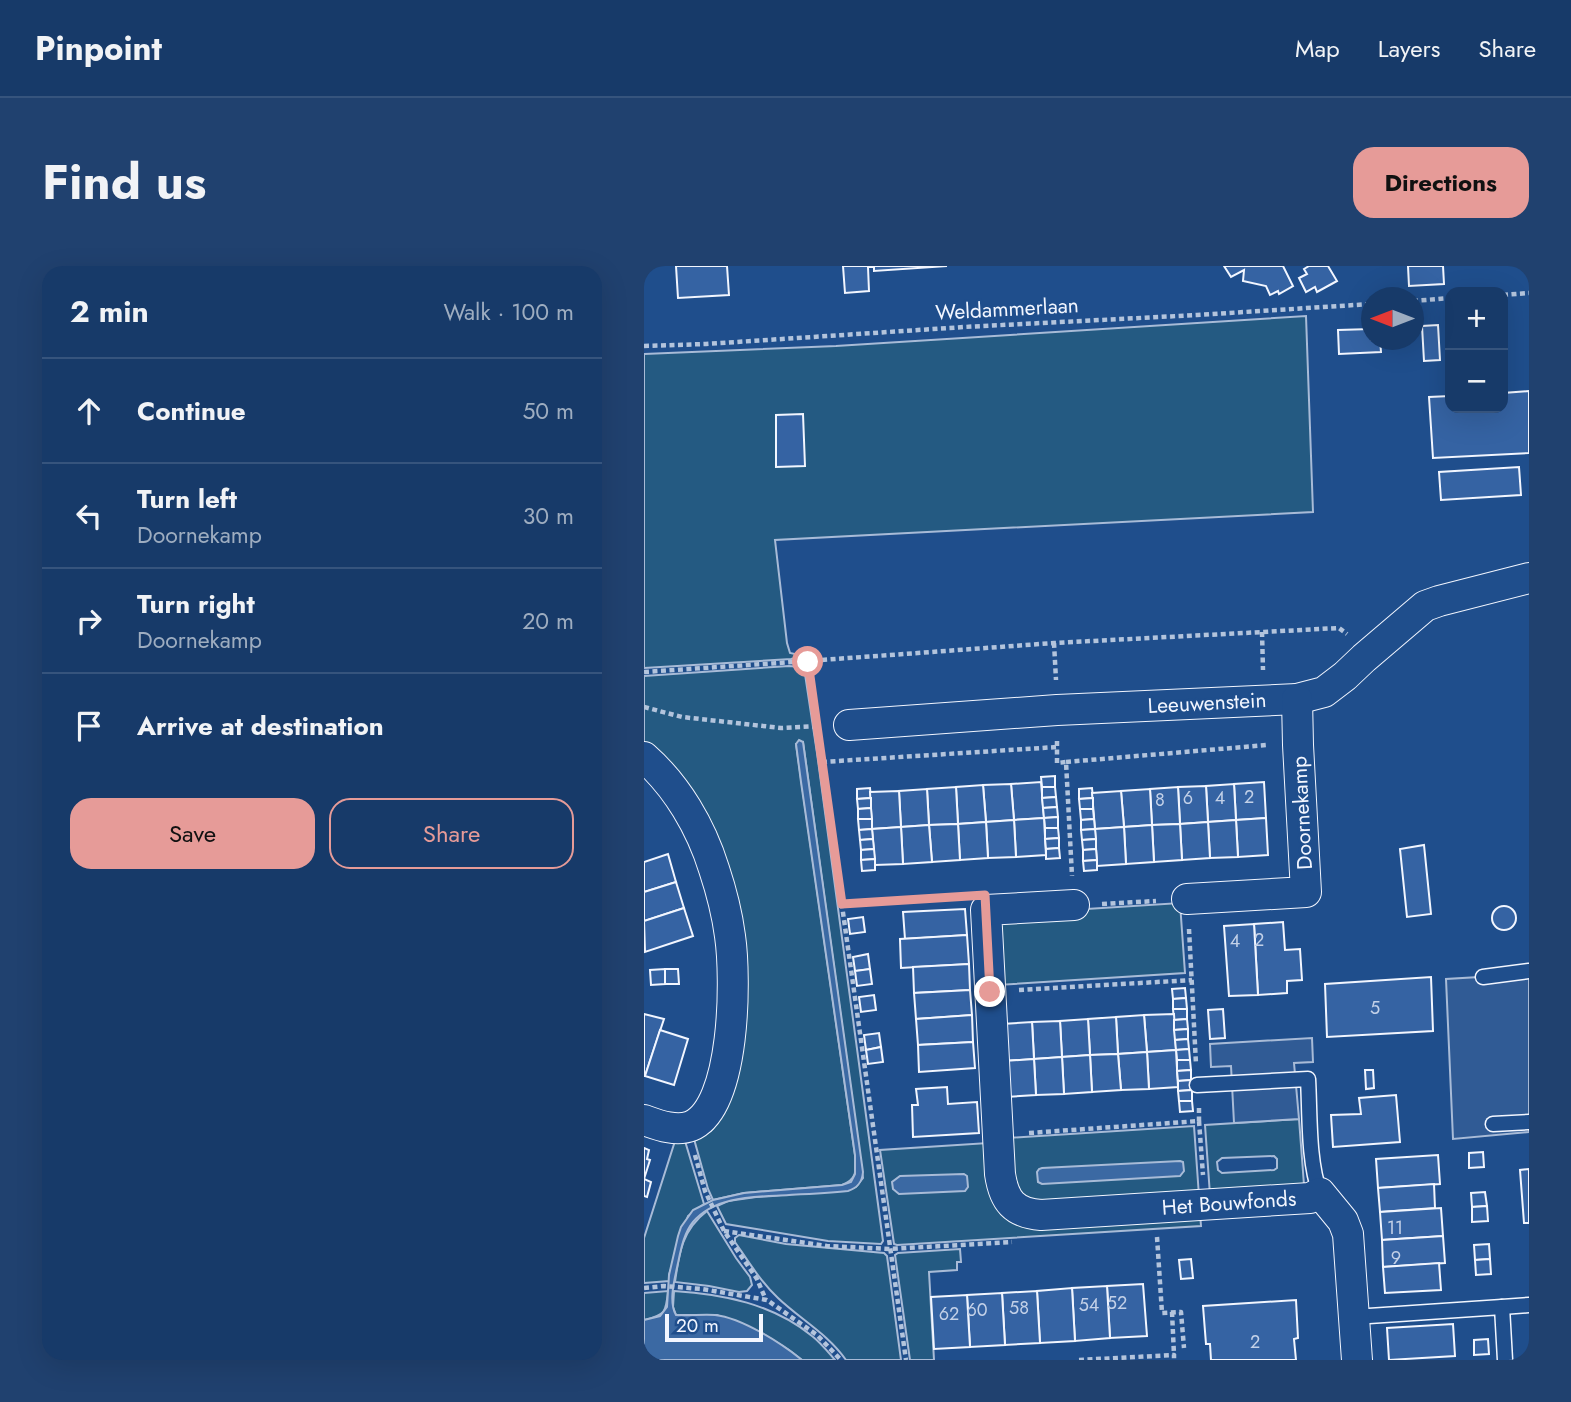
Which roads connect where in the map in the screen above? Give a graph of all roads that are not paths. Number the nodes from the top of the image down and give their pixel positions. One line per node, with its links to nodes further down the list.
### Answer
1 (1529, 578): 2 (street, Leeuwenstein)
2 (1297, 699): 3 (street, Leeuwenstein); 5 (street, Doornekamp)
3 (849, 725)
4 (644, 757): 10 (street)
5 (1187, 899)
6 (1074, 905): 13 (street, Het Bouwfonds)
7 (1529, 971): 8 (lane)
8 (1483, 977)
9 (1197, 1085): 13 (lane)
10 (644, 1120)
11 (1529, 1122): 12 (lane)
12 (1493, 1124)
13 (1320, 1193): 16 (street, Het Bouwfonds)
14 (1529, 1305): 15 (lane)
15 (1502, 1307): 16 (lane); 18 (lane)
16 (1353, 1317): 17 (street, Het Bouwfonds)
17 (1357, 1360)
18 (1505, 1360)

